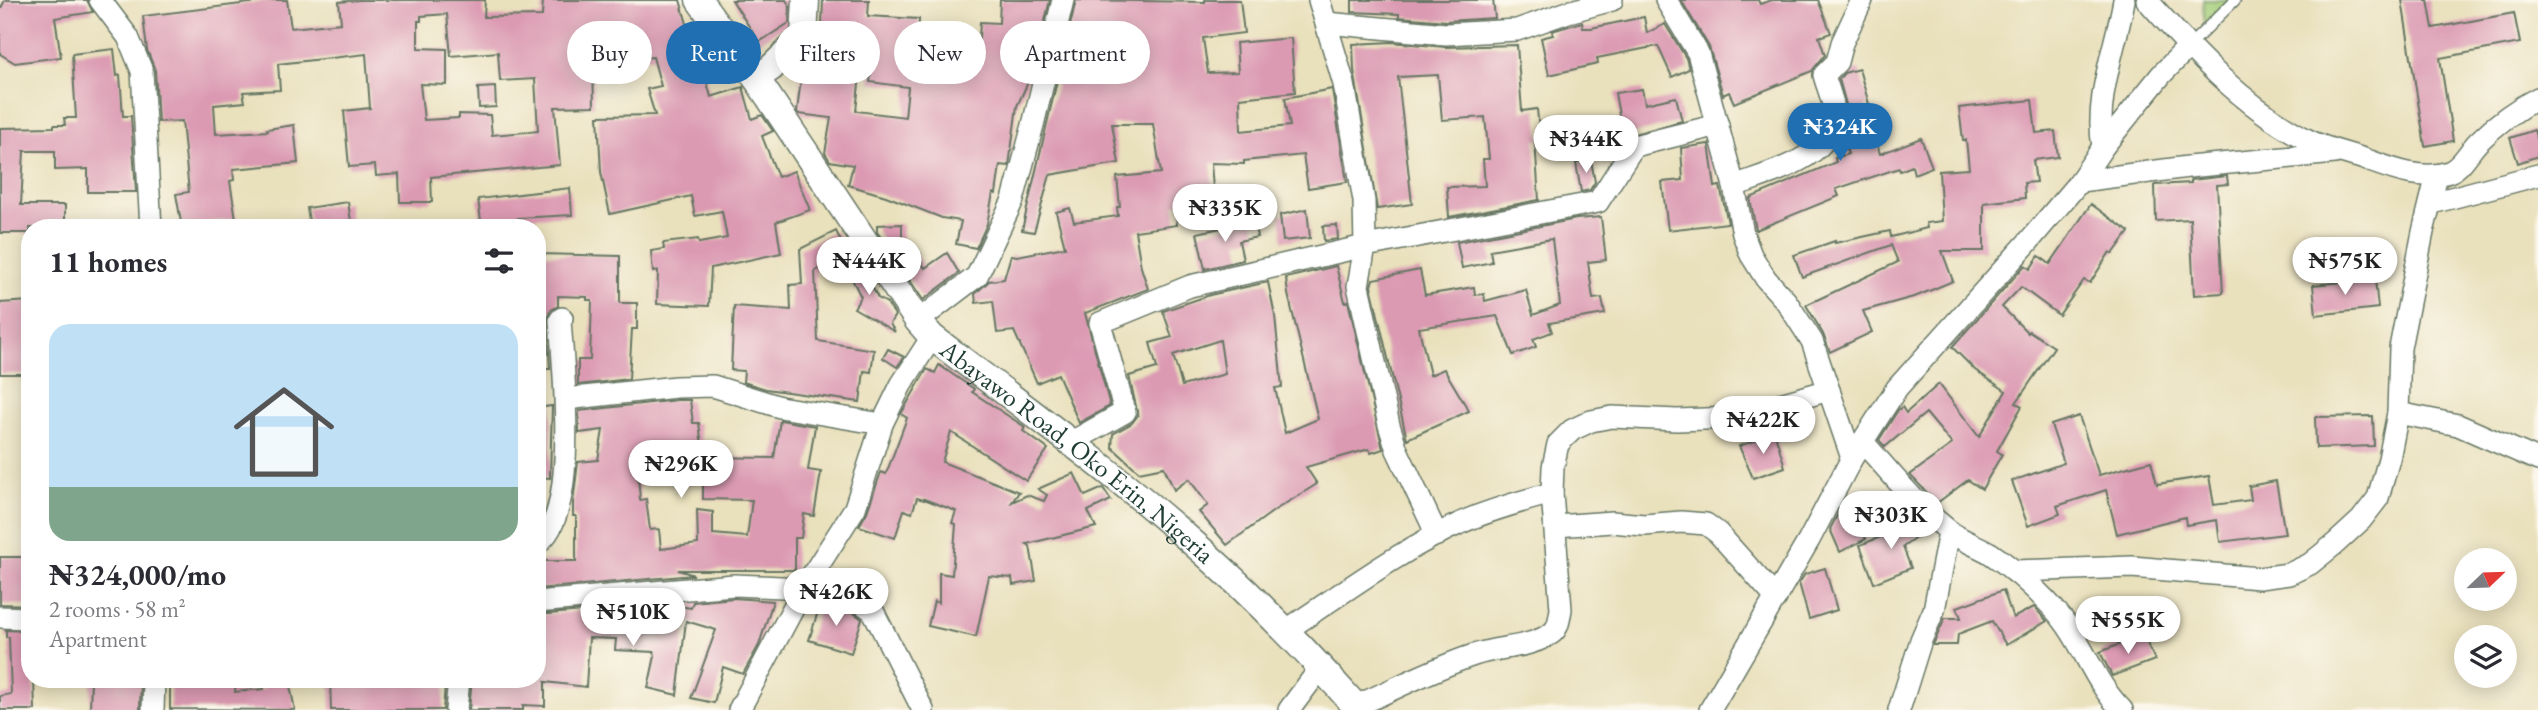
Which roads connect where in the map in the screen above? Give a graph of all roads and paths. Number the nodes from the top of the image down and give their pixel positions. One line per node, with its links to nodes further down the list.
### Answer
1 (699, 0): 12 (street, Abayawo Road, Oko Erin, Nigeria)
2 (806, 0): 15 (street)
3 (1063, 0): 29 (street)
4 (1319, 0): 13 (street)
5 (1612, 0): 13 (street)
6 (1665, 0): 18 (street)
7 (1861, 0): 24 (street)
8 (2124, 0): 19 (street)
9 (2147, 0): 14 (street)
10 (2235, 0): 14 (lane)
11 (111, 5): 26 (street)
12 (714, 21)
13 (1326, 23): 27 (street)
14 (2188, 47): 19 (street); 20 (street)
15 (761, 75)
16 (760, 84): 29 (street, Abayawo Road, Oko Erin, Nigeria)
17 (2538, 98): 21 (street)
18 (1718, 125): 24 (street); 27 (street)
19 (2103, 147): 23 (street)
20 (2346, 152): 21 (street); 23 (street)
21 (2437, 175): 25 (street)
22 (2538, 175): 25 (street)
23 (2080, 181): 35 (street)
24 (1734, 186): 30 (street)
25 (2431, 203): 32 (street)
26 (150, 219)
27 (1365, 246): 34 (street); 41 (street)
28 (562, 318): 31 (street)
29 (925, 329): 33 (street); 34 (street, Abayawo Road, Oko Erin, Nigeria)
30 (1829, 390): 35 (street); 37 (street)
31 (566, 400): 33 (street); 40 (street)
32 (2398, 413): 36 (street); 42 (street)
33 (882, 424): 43 (street)
34 (1070, 443): 48 (street, Abayawo Road, Oko Erin, Nigeria)
35 (1858, 450): 39 (street); 44 (street)
36 (2538, 460)
37 (1552, 493): 38 (street); 41 (street)
38 (1556, 526): 44 (street); 52 (street)
39 (1949, 532): 42 (street); 59 (street)
40 (546, 535)
41 (1437, 535): 48 (street)
42 (2014, 571): 60 (street)
43 (804, 588): 45 (street); 55 (street); 56 (street)
44 (1776, 598): 58 (street)
45 (546, 601)
46 (0, 617): 47 (street)
47 (21, 618)
48 (1285, 631): 49 (street, Abayawo Road, Oko Erin, Nigeria)
49 (1321, 667): 52 (street, Abayawo Road, Oko Erin, Nigeria); 57 (street)
50 (154, 688): 53 (street)
51 (458, 688): 54 (street)
52 (1358, 708)
53 (153, 710)
54 (456, 710)
55 (738, 710)
56 (923, 710)
57 (1289, 710)
58 (1710, 710)
59 (1899, 710)
60 (2122, 710)

